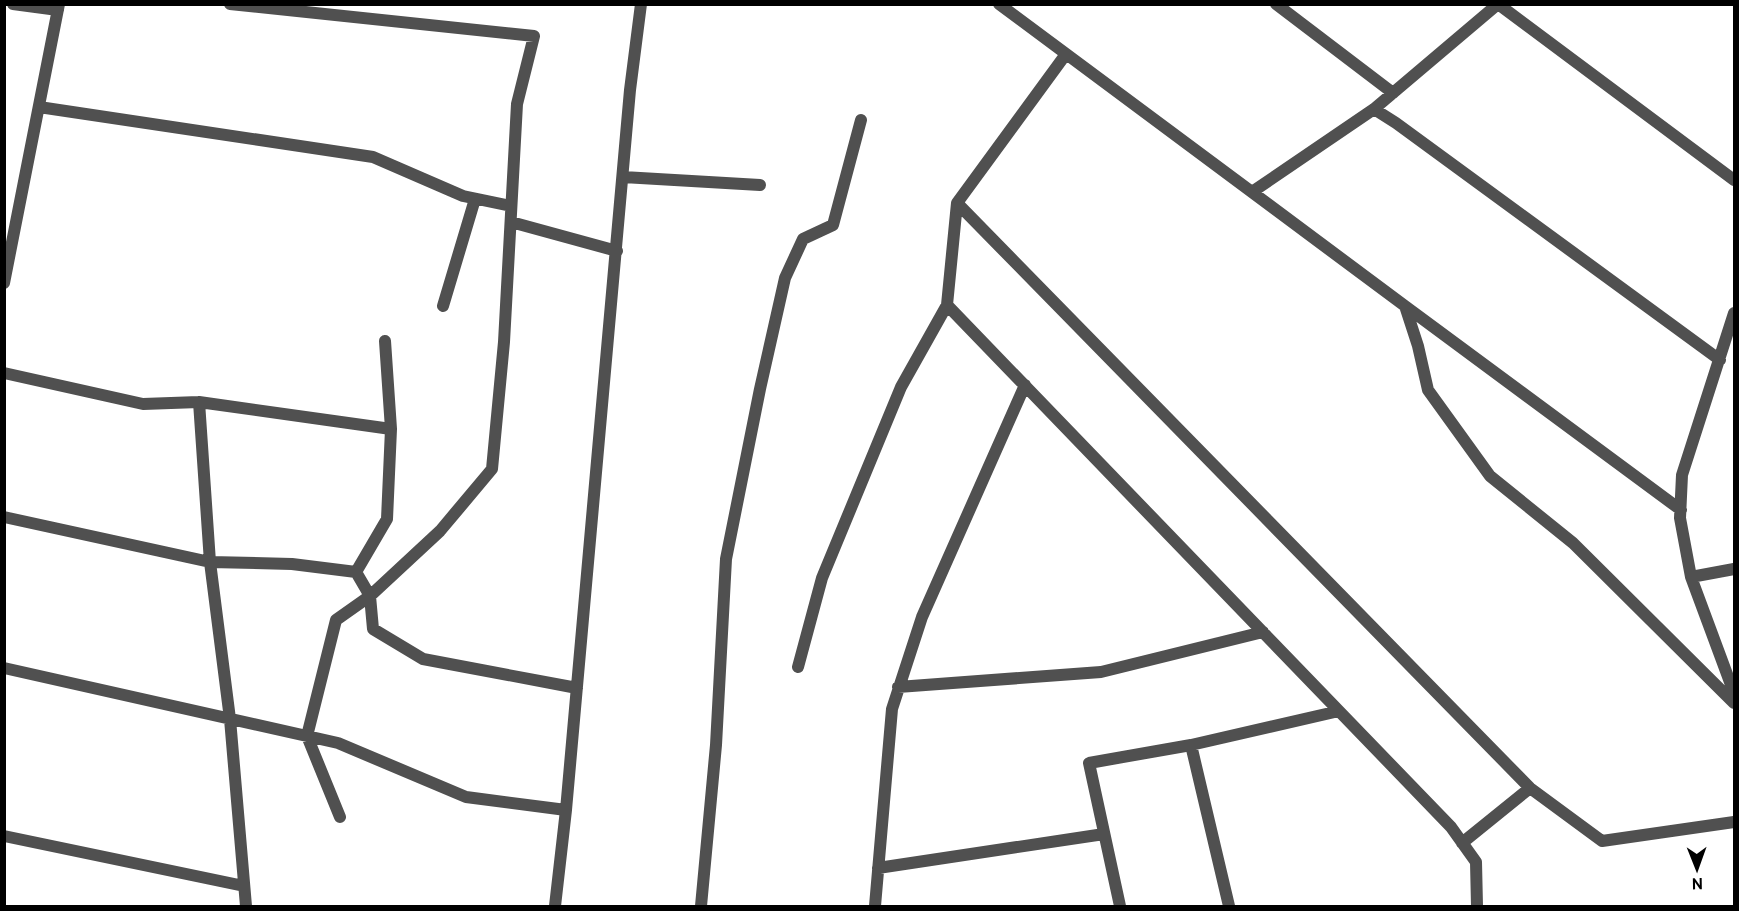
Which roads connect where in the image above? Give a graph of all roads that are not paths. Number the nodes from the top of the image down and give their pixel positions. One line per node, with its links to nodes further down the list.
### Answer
1 (13, 4): 7 (street)
2 (230, 4): 19 (street)
3 (641, 4): 13 (street)
4 (999, 4): 8 (street)
5 (1276, 4): 9 (street)
6 (1498, 4): 9 (street); 14 (street)
7 (58, 8): 10 (street)
8 (1066, 54): 16 (street); 18 (street)
9 (1393, 93): 11 (street)
10 (39, 107): 17 (street); 22 (street)
11 (1374, 109): 16 (street); 28 (street)
12 (861, 120): 62 (street)
13 (623, 177): 15 (street); 21 (street)
14 (1734, 180)
15 (760, 185)
16 (1252, 192): 25 (street)
17 (475, 199): 19 (street); 24 (street)
18 (957, 203): 23 (street); 51 (street)
19 (511, 206): 20 (street)
20 (511, 222): 21 (street); 39 (street)
21 (616, 251): 44 (street)
22 (4, 283)
23 (947, 305): 30 (street); 41 (street)
24 (443, 306)
25 (1405, 306): 33 (street); 46 (street)
26 (1734, 313): 28 (street)
27 (385, 341): 32 (street)
28 (1720, 360): 33 (street)
29 (4, 373): 31 (street)
30 (1025, 385): 40 (street); 43 (street)
31 (199, 402): 32 (street); 35 (street)
32 (391, 429): 37 (street)
33 (1681, 510): 38 (street)
34 (4, 517): 35 (street)
35 (210, 562): 37 (street); 48 (street)
36 (1734, 569): 38 (street)
37 (356, 572): 39 (street)
38 (1691, 577): 45 (street)
39 (370, 596): 44 (street); 49 (street)
40 (1263, 632): 43 (street); 47 (street)
41 (798, 667)
42 (4, 668): 48 (street)
43 (898, 687): 58 (street)
44 (577, 688): 52 (street)
45 (1734, 693)
46 (1734, 703)
47 (1339, 711): 50 (street); 57 (street)
48 (230, 719): 49 (street); 59 (street)
49 (308, 736): 52 (street); 53 (street)
50 (1191, 745): 55 (street); 65 (street)
51 (1530, 788): 54 (street); 57 (street)
52 (566, 810): 61 (street)
53 (340, 817)
54 (1734, 822)
55 (1104, 834): 58 (street); 64 (street)
56 (4, 836): 59 (street)
57 (1462, 843): 66 (street)
58 (878, 868): 63 (street)
59 (244, 886): 60 (street)
60 (246, 906)
61 (555, 906)
62 (701, 906)
63 (875, 906)
64 (1120, 906)
65 (1229, 906)
66 (1477, 906)

